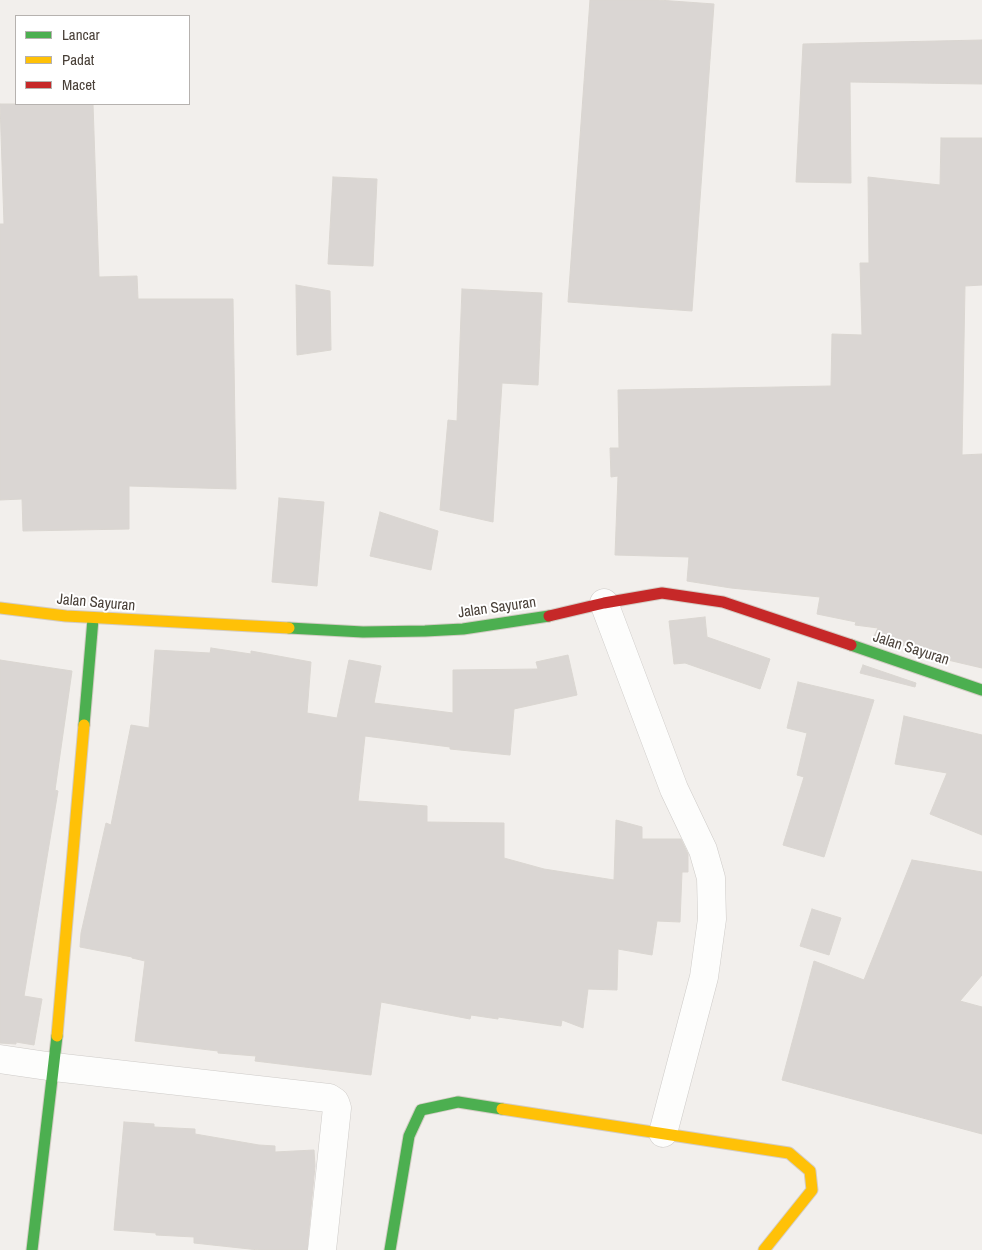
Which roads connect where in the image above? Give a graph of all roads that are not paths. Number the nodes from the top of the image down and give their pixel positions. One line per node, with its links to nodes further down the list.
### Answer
1 (604, 603): 3 (street, Jalan Sayuran); 4 (street, Jalan Sayuran); 7 (street)
2 (0, 608): 3 (street, Jalan Sayuran)
3 (93, 619): 6 (street)
4 (982, 690)
5 (0, 1059): 6 (street)
6 (54, 1067): 9 (street); 10 (street)
7 (664, 1133): 8 (street); 11 (street)
8 (394, 1249)
9 (32, 1250)
10 (322, 1250)
11 (764, 1250)

